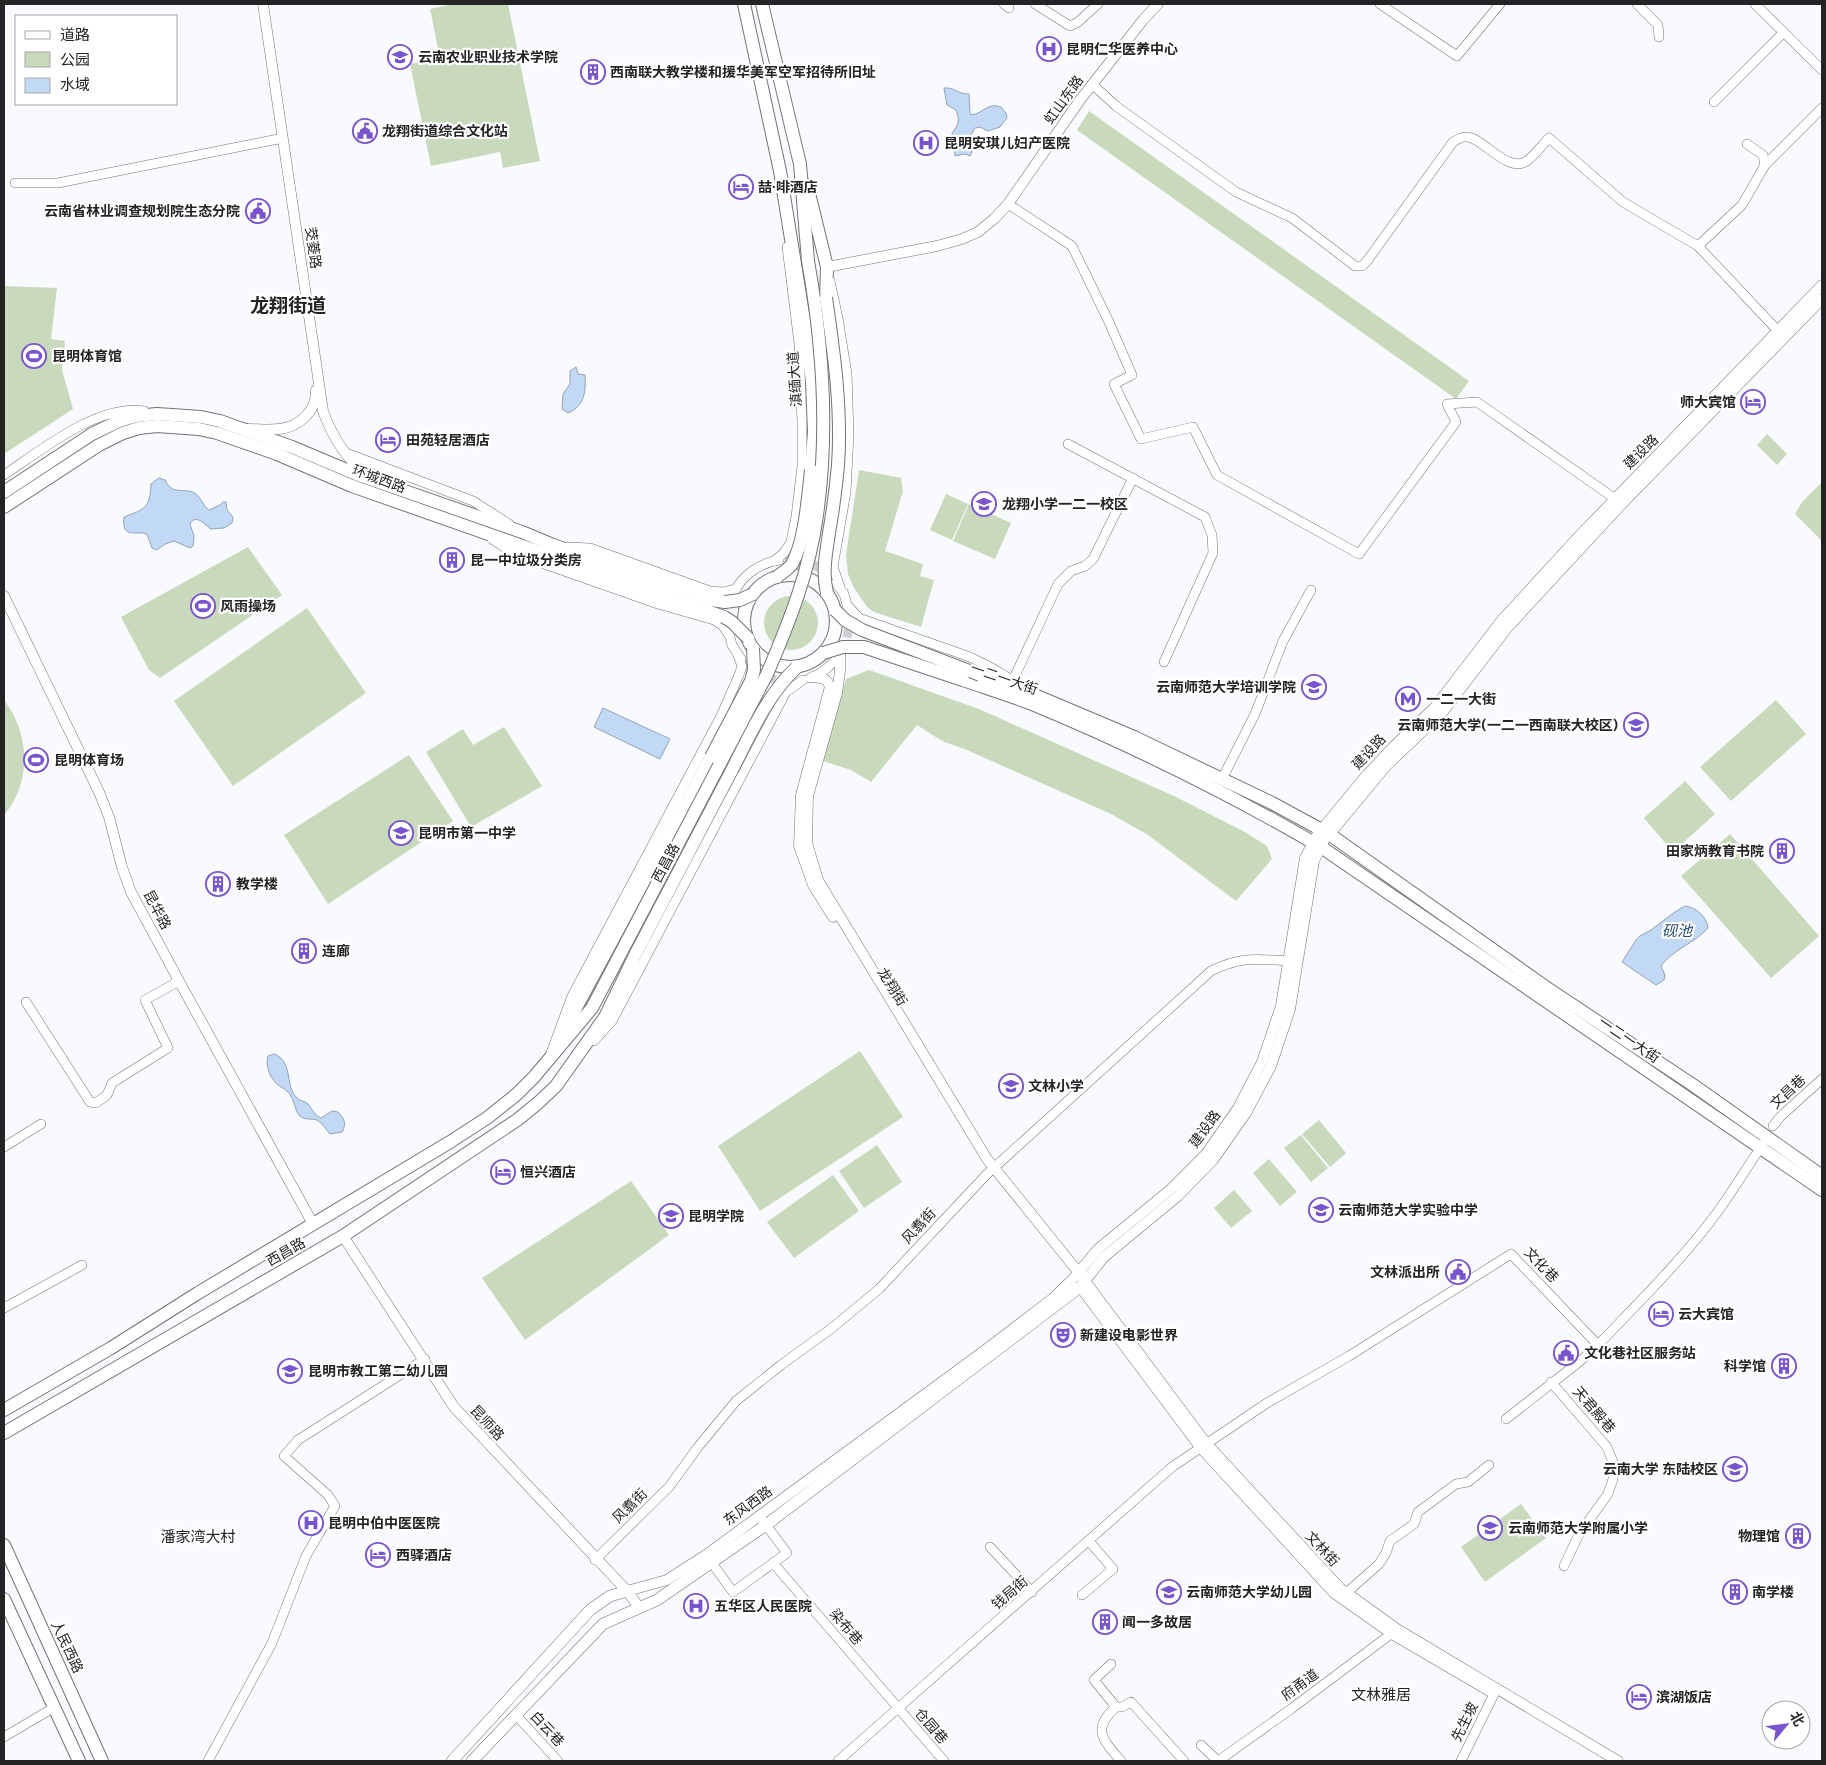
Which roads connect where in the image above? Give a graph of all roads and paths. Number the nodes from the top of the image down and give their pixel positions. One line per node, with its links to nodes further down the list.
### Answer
1 (257, 4): 18 (street, 茭菱路)
2 (263, 4): 35 (street, 茭菱路)
3 (744, 4): 22 (main road, 滇缅大道)
4 (762, 4): 20 (main road, 滇缅大道)
5 (1035, 4): 6 (street)
6 (1098, 4)
7 (1158, 4): 15 (street, 虹山东路)
8 (1380, 4): 9 (street)
9 (1500, 4)
10 (1637, 4): 13 (street)
11 (1755, 4): 12 (street)
12 (1784, 32): 14 (street); 16 (street)
13 (1659, 36)
14 (1822, 70)
15 (1092, 84): 24 (street, 虹山东路); 26 (street)
16 (1714, 102)
17 (1822, 108): 21 (street)
18 (278, 139): 23 (street); 33 (street, 茭菱路)
19 (1747, 144): 21 (street)
20 (800, 164): 27 (main road, 滇缅大道); 28 (main road)
21 (1765, 165): 26 (street)
22 (780, 171): 25 (main road, 滇缅大道); 27 (main road, 滇缅大道)
23 (15, 183)
24 (1008, 204): 28 (street, 虹山东路); 40 (street)
25 (786, 206): 45 (street); 47 (main road, 滇缅大道, bridge)
26 (1698, 246): 31 (street)
27 (808, 261): 58 (main road, 滇缅大道, bridge)
28 (827, 266): 48 (street); 50 (main road, bridge)
29 (1822, 285): 31 (street, 建设路)
30 (1822, 299): 72 (street, 建设路)
31 (1778, 331): 40 (street, 建设路)
32 (157, 414): 33 (main road, 环城西路); 36 (street); 39 (main road, 环城西路)
33 (242, 429): 38 (main road, 环城西路)
34 (1068, 444): 37 (street)
35 (346, 453): 38 (street, 茭菱路); 43 (street)
36 (4, 475)
37 (1133, 478): 64 (street); 68 (street)
38 (373, 480): 43 (main road, 环城西路)
39 (4, 492)
40 (1614, 498): 72 (street, 建设路)
41 (4, 507): 42 (main road, 环城西路)
42 (481, 532): 57 (main road, 环城西路); 59 (street)
43 (522, 532): 52 (main road, 环城西路)
44 (785, 559): 45 (street)
45 (774, 561): 52 (street)
46 (827, 573): 48 (street)
47 (777, 577): 50 (main road, bridge); 51 (main road)
48 (840, 587): 54 (street)
49 (1311, 590): 71 (street)
50 (827, 593): 55 (main road)
51 (753, 594): 52 (main road, 环城西路, bridge); 60 (main road, bridge)
52 (731, 595)
53 (4, 596): 75 (street, 昆华路)
54 (848, 606): 56 (street); 68 (street)
55 (835, 610): 61 (main road, bridge); 70 (main road, 一二一大街, bridge)
56 (850, 617)
57 (726, 620): 59 (street); 60 (main road, 环城西路, bridge)
58 (790, 620): 77 (main road, 西昌路, bridge)
59 (729, 635): 63 (street)
60 (751, 643): 66 (main road, bridge); 78 (main road, 西昌路, bridge)
61 (824, 653): 66 (main road); 73 (main road, 一二一大街, bridge)
62 (840, 653): 67 (street); 84 (street, 龙翔街)
63 (738, 654): 65 (street); 78 (street)
64 (1164, 662)
65 (744, 663)
66 (796, 668): 79 (main road, 西昌路, bridge)
67 (808, 679): 69 (street); 79 (street); 84 (street, 龙翔街)
68 (1013, 680): 70 (street)
69 (792, 682)
70 (1024, 691): 71 (main road, 一二一大街)
71 (1222, 779): 72 (main road, 一二一大街)
72 (1325, 832): 73 (street, 建设路); 82 (main road, 一二一大街)
73 (1316, 844): 74 (street, 建设路); 82 (main road, 一二一大街); 90 (street, 建设路)
74 (1289, 961): 84 (street, 风翥街); 90 (street, 建设路)
75 (179, 981): 76 (street); 87 (street, 昆华路)
76 (26, 1002)
77 (592, 1008): 78 (main road, 西昌路); 79 (main road, 西昌路)
78 (549, 1058): 87 (main road, 西昌路)
79 (565, 1073): 88 (main road, 西昌路)
80 (1822, 1079): 82 (street, 文昌巷)
81 (42, 1124): 83 (street)
82 (1767, 1137): 85 (main road, 一二一大街); 86 (main road, 一二一大街); 92 (street)
83 (4, 1147)
84 (991, 1171): 90 (street, 龙翔街); 105 (street, 风翥街)
85 (1822, 1176)
86 (1822, 1190)
87 (314, 1224): 95 (main road, 西昌路)
88 (343, 1236): 93 (street, 昆师路); 97 (main road, 西昌路)
89 (82, 1265): 91 (street)
90 (1080, 1280): 98 (street, 文林街); 100 (main road, 东风西路)
91 (4, 1308)
92 (1598, 1345): 94 (street, 天君殿巷); 98 (street, 文化巷)
93 (425, 1359): 105 (street, 昆师路); 125 (street)
94 (1551, 1382): 96 (street); 107 (street, 天君殿巷)
95 (4, 1410)
96 (1506, 1419)
97 (4, 1433)
98 (1203, 1445): 101 (street, 钱局街); 111 (street, 文林街)
99 (1489, 1465): 111 (street)
100 (763, 1521): 104 (main road, 东风西路); 106 (street)
101 (1088, 1541): 109 (street, 钱局街); 110 (street)
102 (4, 1545): 124 (main road, 人民西路)
103 (990, 1547): 109 (street)
104 (709, 1559): 106 (street); 108 (street, 东风西路); 113 (main road, 东风西路)
105 (596, 1560): 108 (street, 昆师路)
106 (774, 1563): 119 (street, 染布巷)
107 (1564, 1566)
108 (627, 1591): 113 (street, 昆师路); 126 (main road, 东风西路)
109 (1032, 1592): 119 (street, 钱局街)
110 (1082, 1595)
111 (1343, 1595): 114 (street, 文林街)
112 (4, 1599): 118 (main road)
113 (639, 1607): 120 (main road, 东风西路)
114 (1395, 1632): 116 (street, 文林街); 133 (street, 府甬道); 136 (street, 文林街)
115 (1111, 1664): 117 (street)
116 (1494, 1694): 134 (street, 先生坡); 135 (street, 文林街)
117 (1116, 1707): 131 (street); 132 (street)
118 (54, 1708): 121 (street); 123 (main road)
119 (898, 1710): 129 (street, 钱局街); 130 (street, 仓园巷)
120 (516, 1716): 127 (main road, 东风西路); 128 (street, 白云巷)
121 (4, 1737)
122 (1201, 1745): 133 (street)
123 (79, 1761)
124 (102, 1761)
125 (208, 1761)
126 (452, 1761)
127 (472, 1761)
128 (558, 1761)
129 (838, 1761)
130 (944, 1761)
131 (1121, 1761)
132 (1184, 1761)
133 (1218, 1761)
134 (1461, 1761)
135 (1607, 1761)
136 (1618, 1761)

